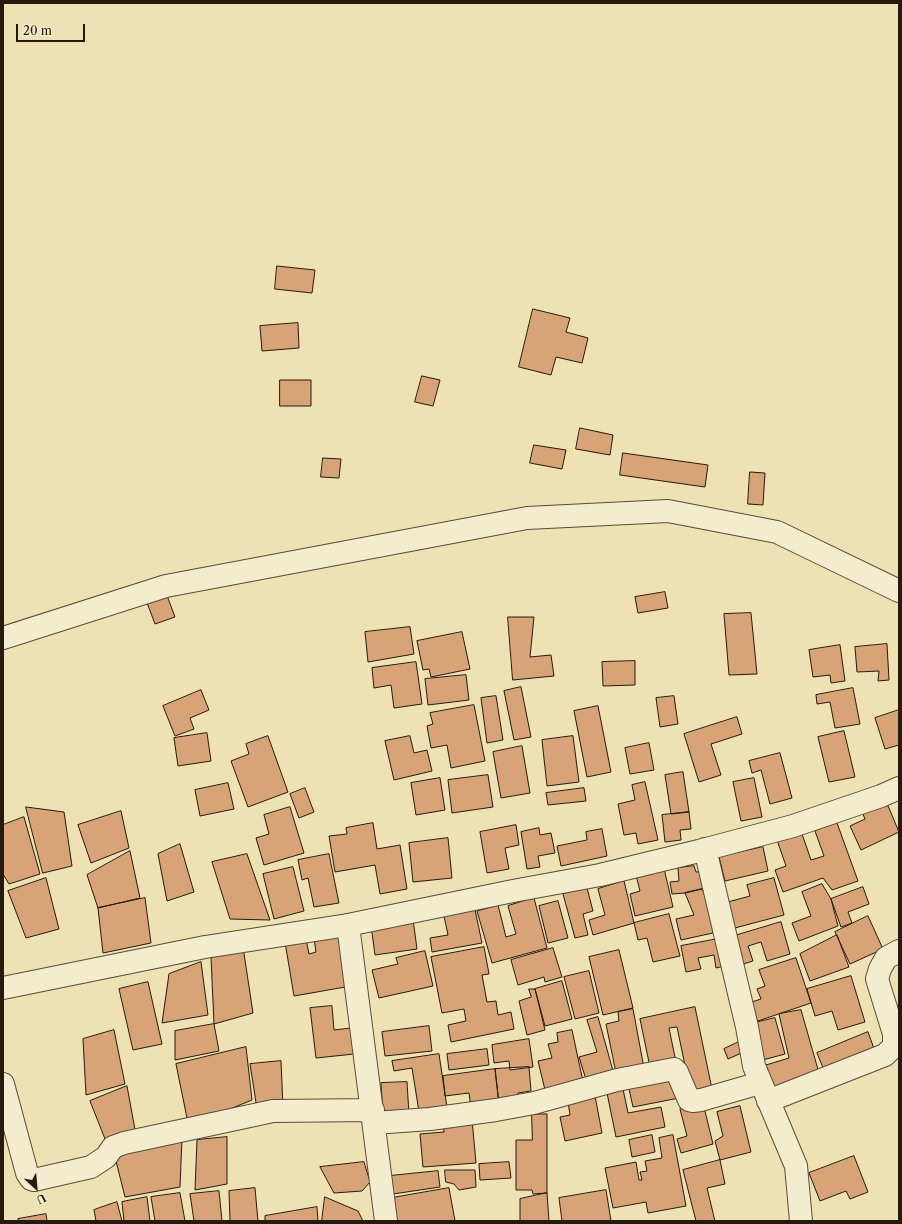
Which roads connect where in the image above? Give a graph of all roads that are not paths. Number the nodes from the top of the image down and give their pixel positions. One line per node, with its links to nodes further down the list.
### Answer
1 (899, 591): 2 (street)
2 (3, 638)
3 (899, 788): 4 (street)
4 (705, 849): 5 (street); 9 (street)
5 (348, 925): 7 (street); 10 (street)
6 (899, 951): 9 (street)
7 (3, 988)
8 (3, 1084): 10 (street)
9 (764, 1092): 10 (street); 12 (street)
10 (374, 1117): 11 (street)
11 (386, 1221)
12 (801, 1221)

